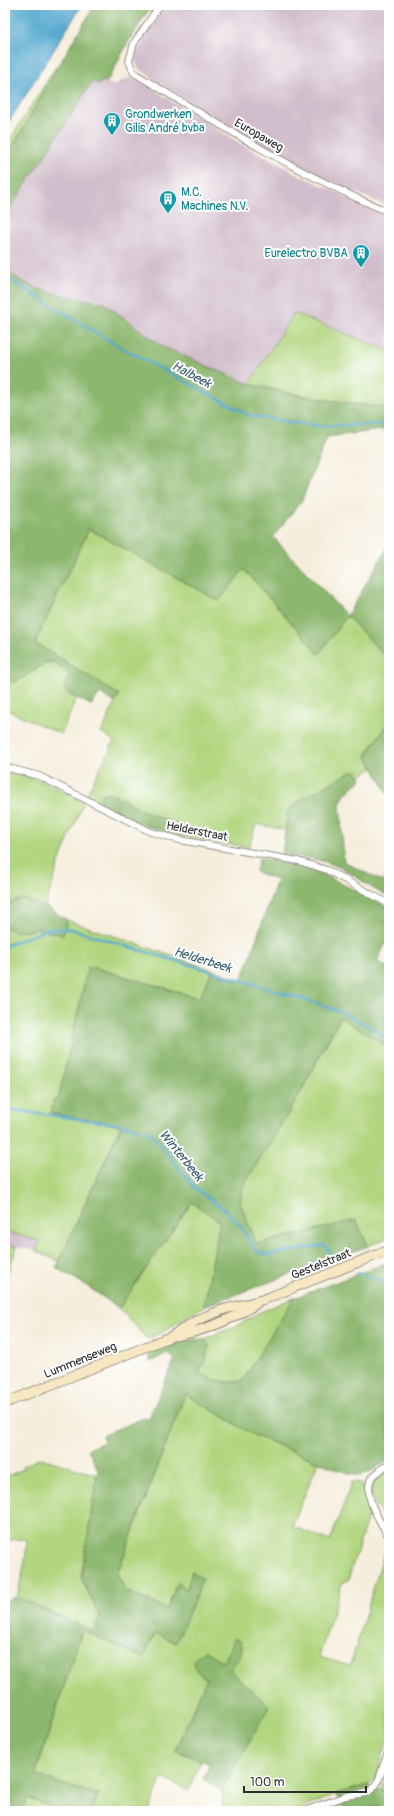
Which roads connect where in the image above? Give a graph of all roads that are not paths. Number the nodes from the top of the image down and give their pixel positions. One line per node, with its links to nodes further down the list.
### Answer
1 (160, 5): 2 (street, Europaweg)
2 (389, 212)
3 (5, 767): 4 (street, Helderstraat)
4 (389, 904)
5 (389, 1250): 6 (main road, Gestelstraat)
6 (167, 1338): 7 (main road, Lummenseweg)
7 (5, 1403)
8 (389, 1463): 9 (street)
9 (389, 1537)
10 (389, 1749): 11 (street)
11 (304, 1811)

